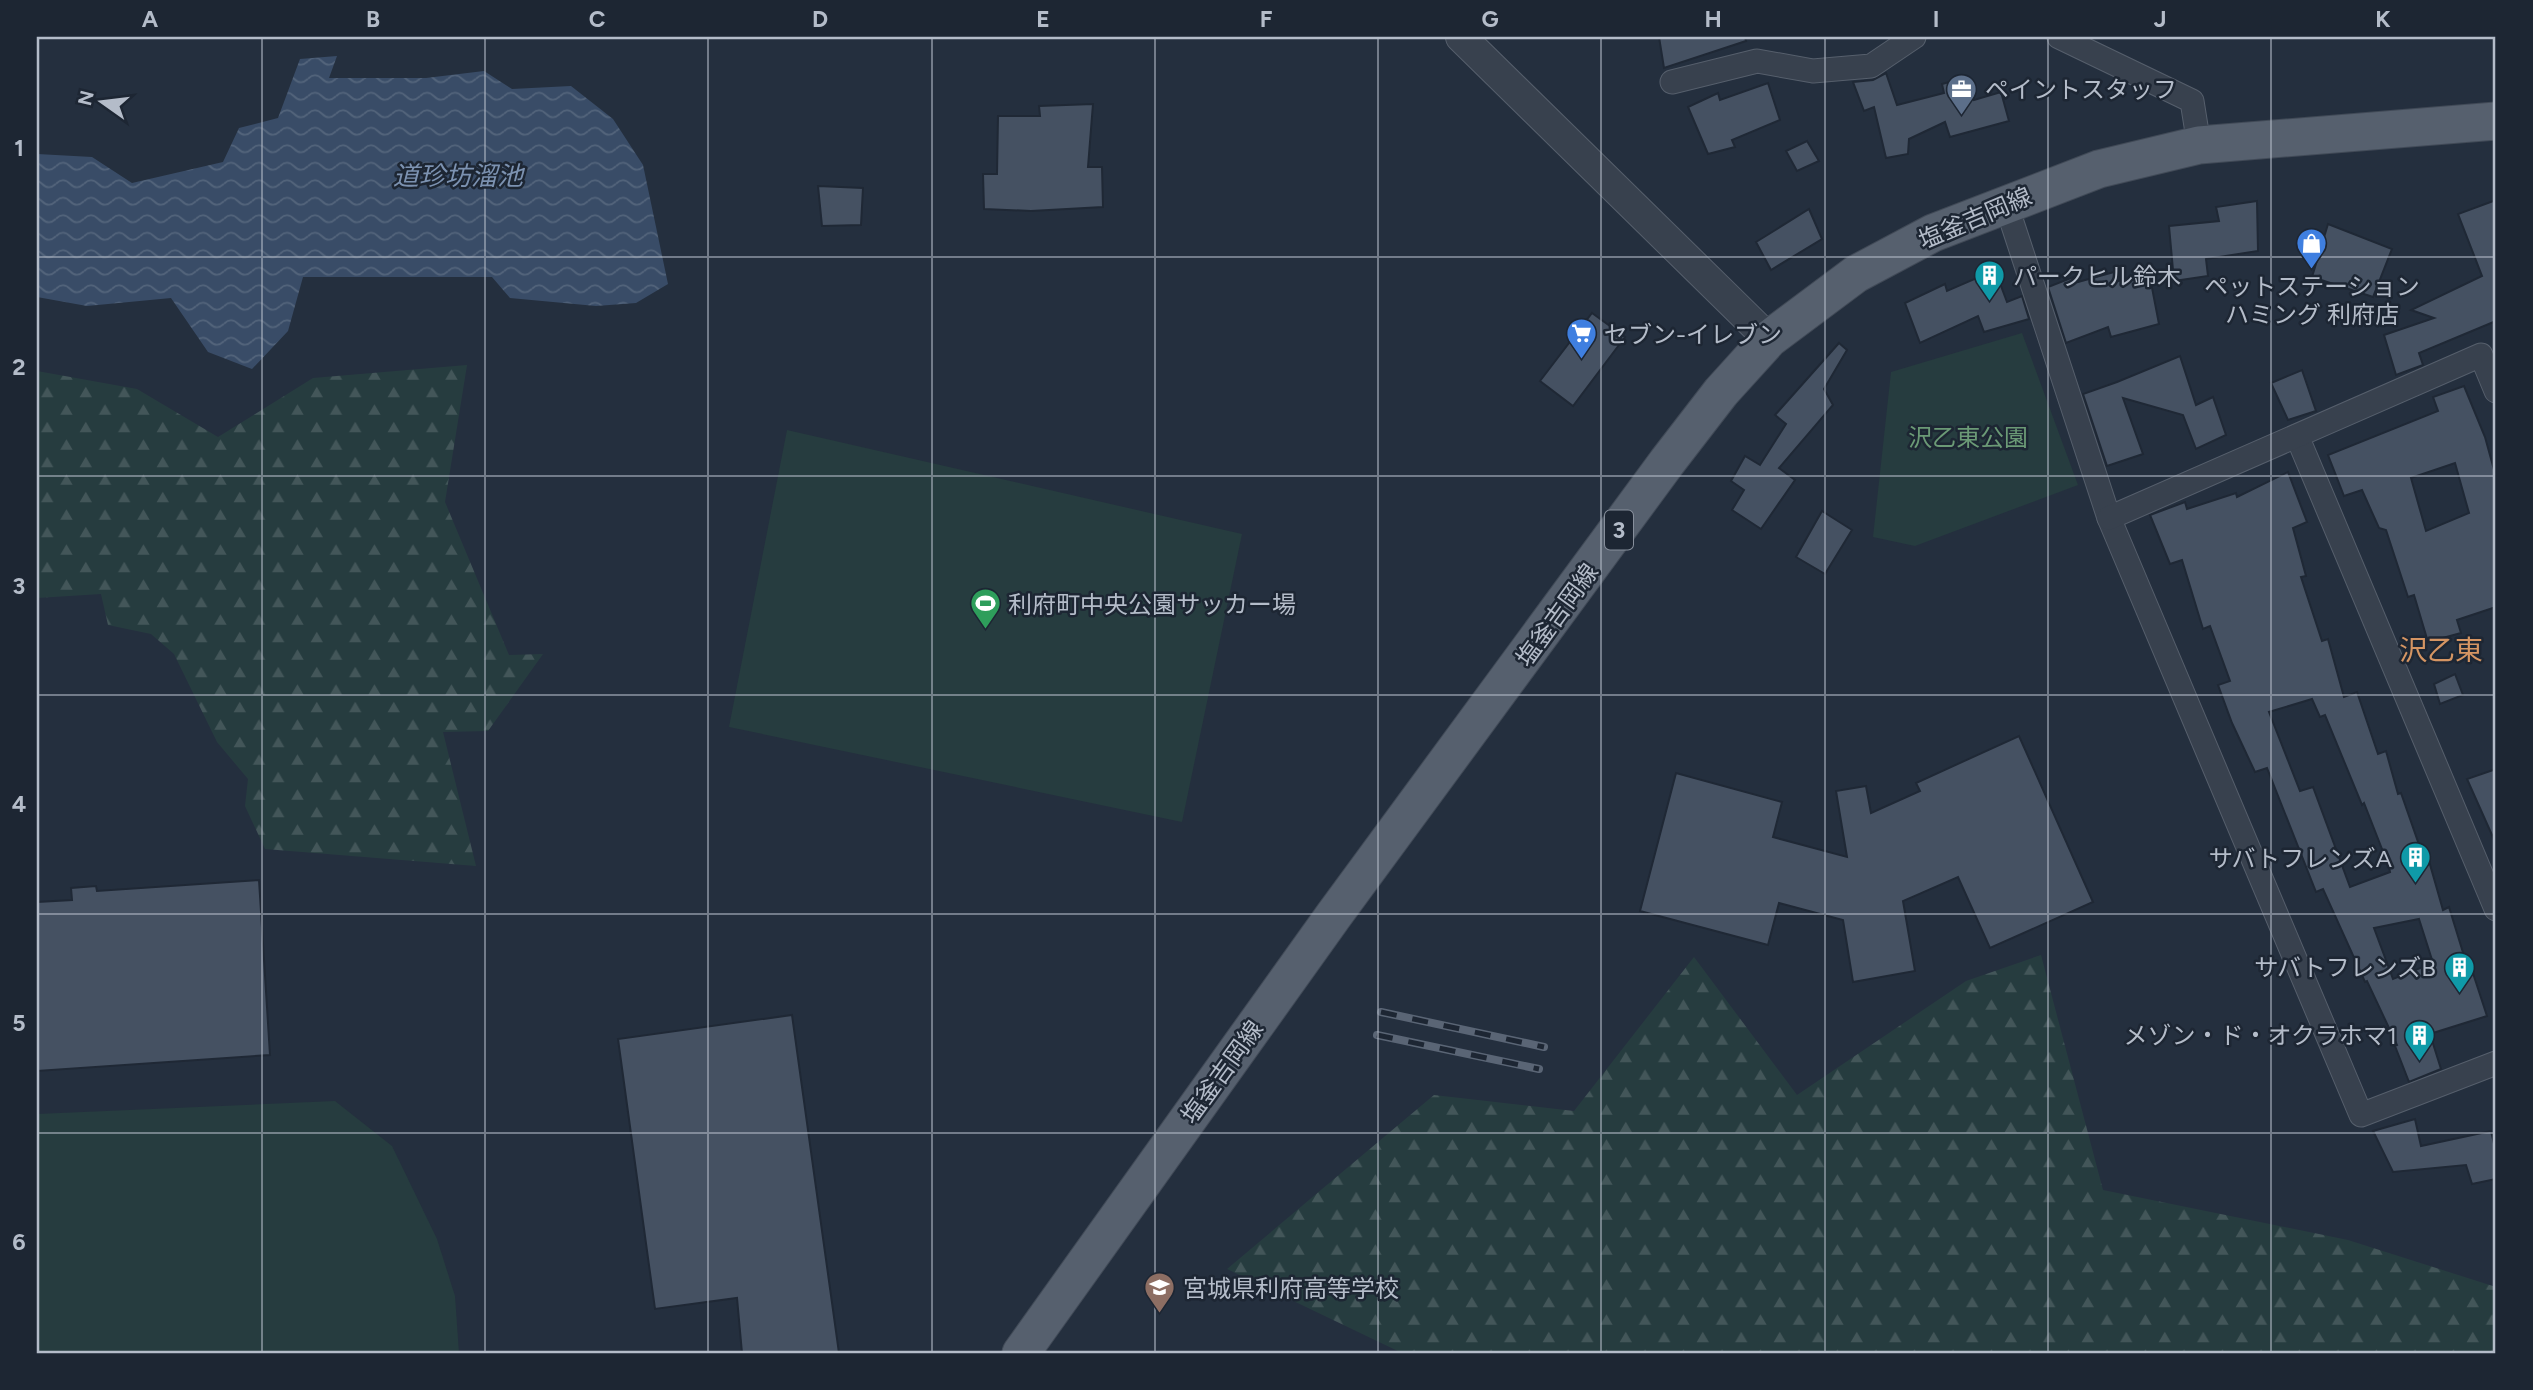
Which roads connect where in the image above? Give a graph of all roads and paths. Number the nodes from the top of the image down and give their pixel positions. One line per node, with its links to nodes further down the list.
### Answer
1 (1461, 37): 8 (street)
2 (1914, 37): 4 (street)
3 (2059, 37): 6 (street)
4 (1672, 82)
5 (2496, 121): 6 (main road, 塩釜吉岡線 / 3)
6 (2199, 145): 7 (main road, 塩釜吉岡線 / 3)
7 (2006, 204): 8 (main road, 塩釜吉岡線 / 3); 11 (street)
8 (1769, 339): 14 (main road, 塩釜吉岡線 / 3)
9 (2496, 391): 10 (street)
10 (2297, 436): 11 (street); 12 (street)
11 (2109, 518): 13 (street)
12 (2496, 909)
13 (2496, 1063)
14 (1021, 1353)

